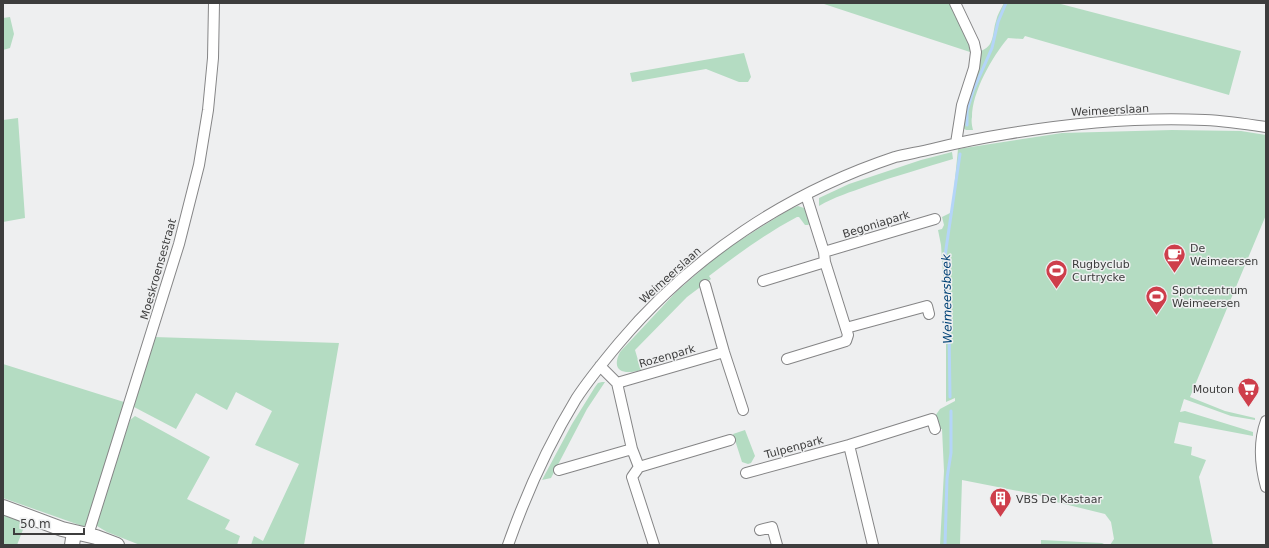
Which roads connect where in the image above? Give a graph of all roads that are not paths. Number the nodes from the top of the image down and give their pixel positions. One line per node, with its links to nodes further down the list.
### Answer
1 (214, 3): 28 (street, Moeskroensestraat)
2 (955, 3): 4 (street)
3 (1266, 127): 4 (street, Weimeerslaan)
4 (956, 144): 5 (street, Weimeerslaan)
5 (806, 195): 7 (street); 14 (street, Weimeerslaan)
6 (935, 219): 7 (street, Begoniapark)
7 (824, 257): 8 (street, Begoniapark); 11 (street)
8 (763, 282)
9 (705, 285): 12 (street)
10 (929, 314): 11 (street)
11 (846, 328): 13 (street)
12 (724, 352): 15 (street, Rozenpark); 16 (street)
13 (787, 359)
14 (600, 366): 15 (street); 31 (street, Weimeerslaan)
15 (617, 383): 21 (street)
16 (743, 410)
17 (1265, 424): 25 (street)
18 (935, 429): 20 (street, Tulpenpark)
19 (730, 440): 22 (street)
20 (848, 445): 24 (street, Tulpenpark); 34 (street)
21 (632, 449): 22 (street); 23 (street)
22 (639, 467): 32 (street)
23 (559, 470)
24 (746, 472)
25 (1266, 487)
26 (3, 507): 29 (street)
27 (760, 530): 33 (street)
28 (88, 535): 29 (street); 30 (street)
29 (73, 539)
30 (117, 545)
31 (508, 545)
32 (654, 545)
33 (777, 545)
34 (873, 545)

